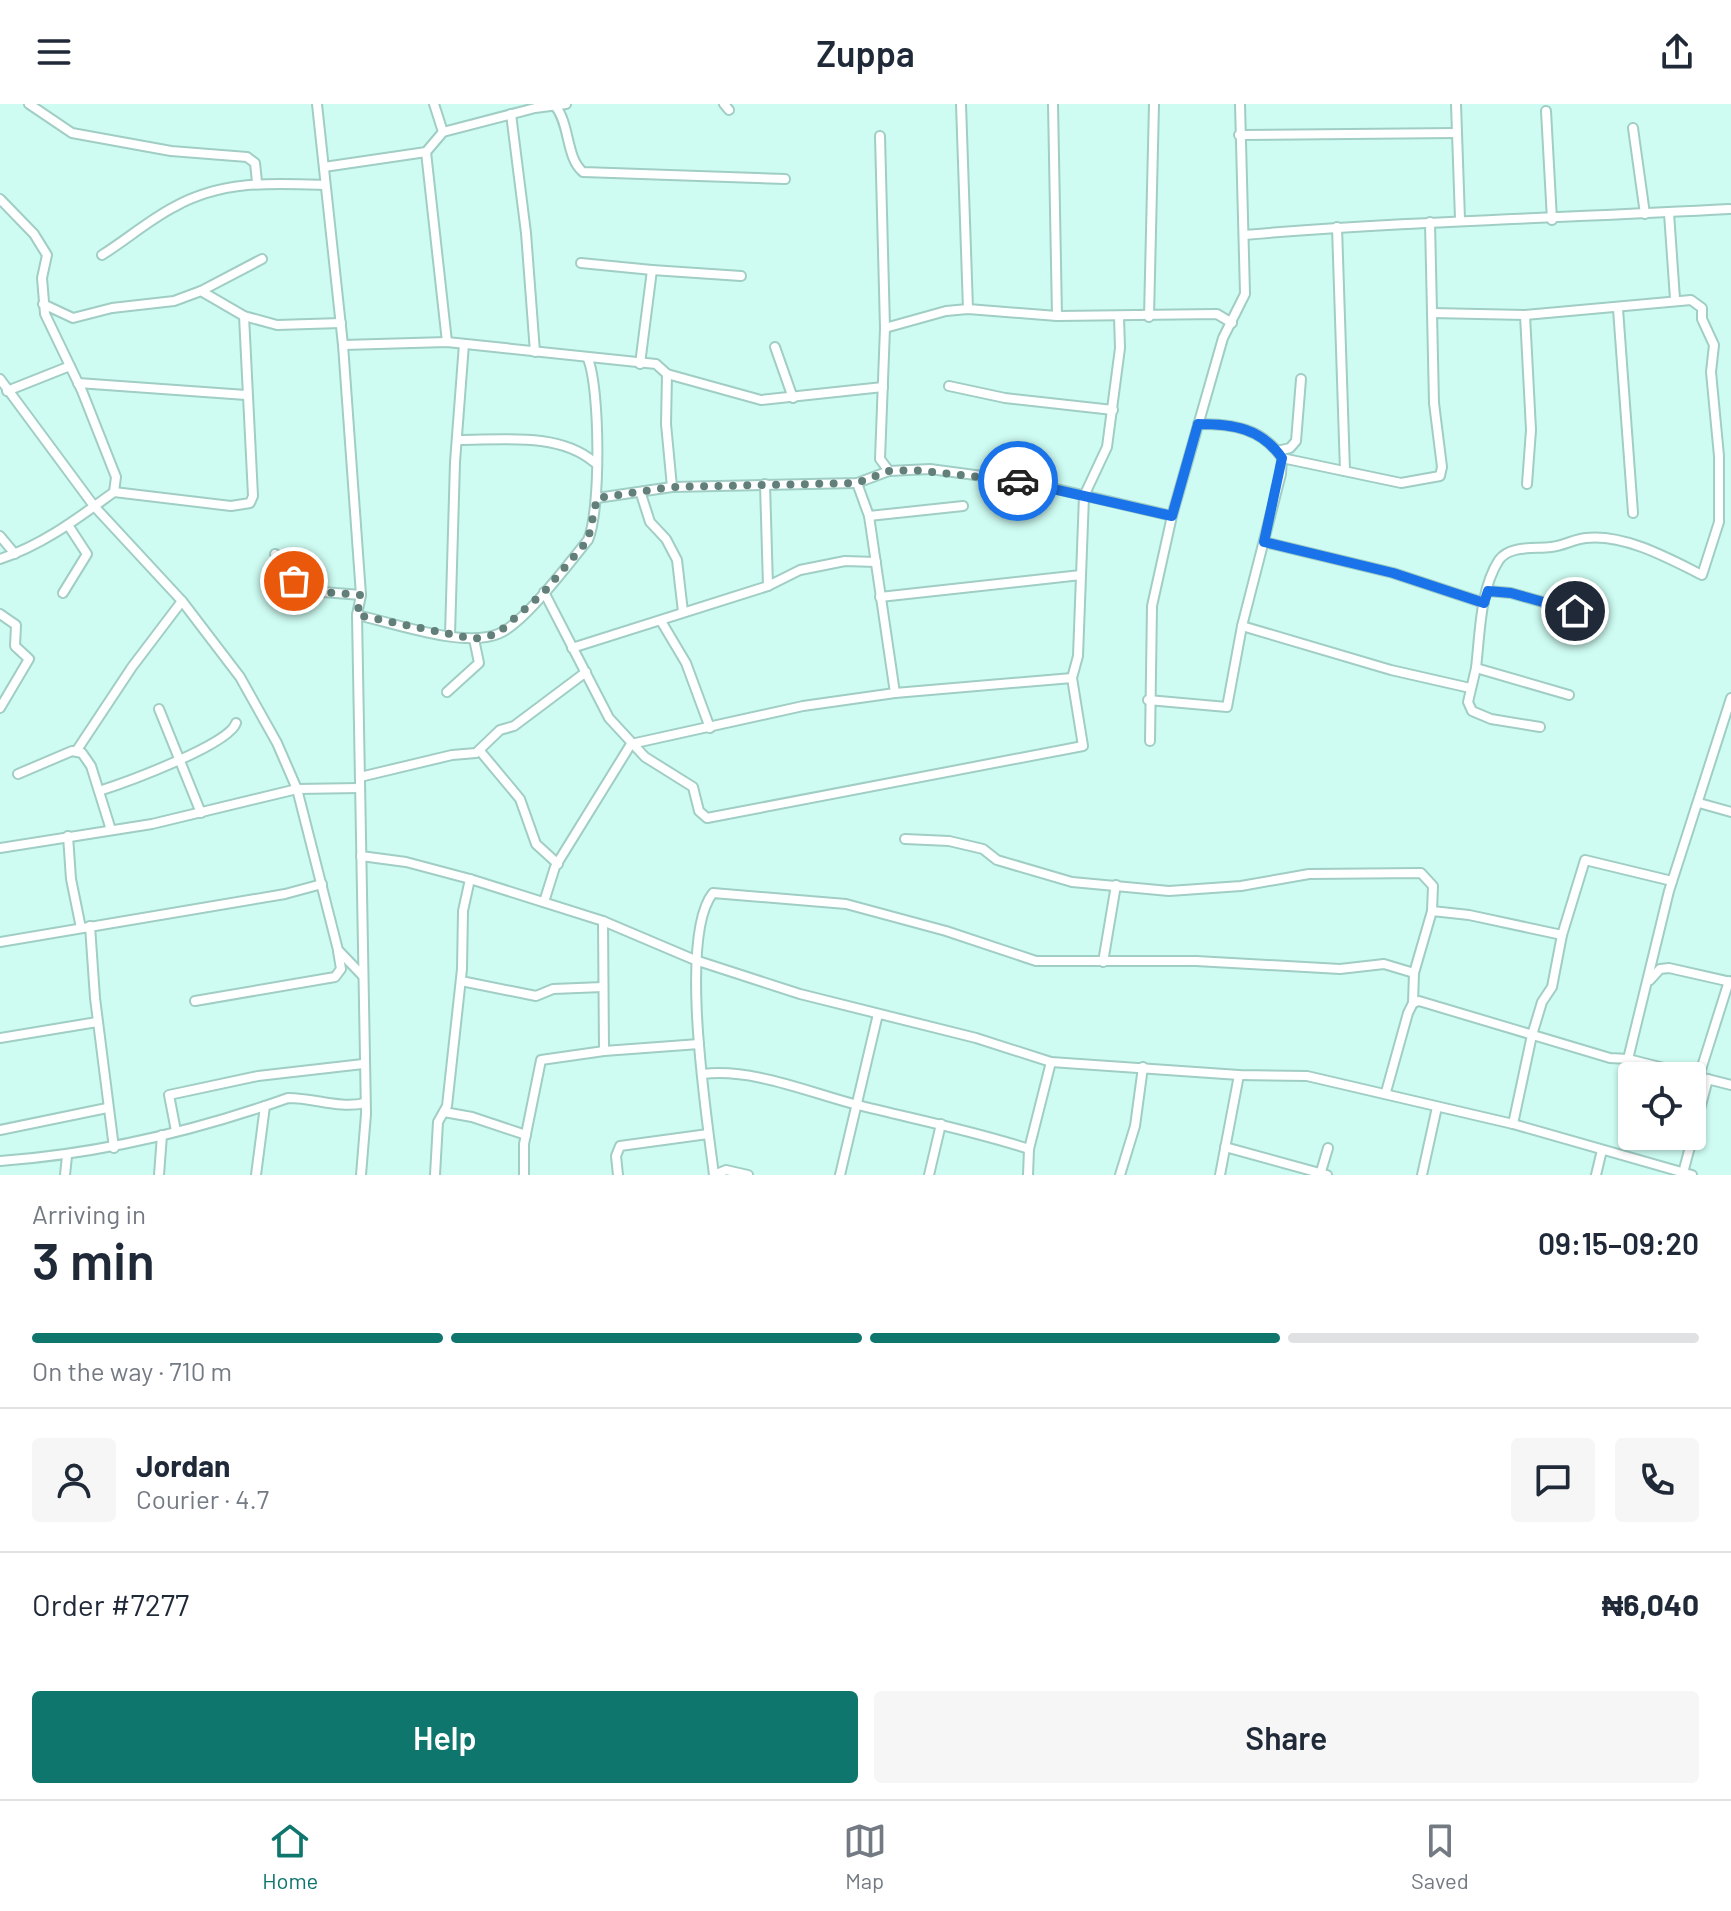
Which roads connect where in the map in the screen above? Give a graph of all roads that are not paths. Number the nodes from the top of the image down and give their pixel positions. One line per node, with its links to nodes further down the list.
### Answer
1 (29, 104): 21 (street)
2 (317, 104): 19 (street)
3 (434, 104): 14 (street)
4 (961, 104): 40 (street)
5 (1053, 104): 45 (street)
6 (1154, 104): 47 (street)
7 (1240, 104): 16 (street)
8 (1456, 104): 15 (street)
9 (561, 105): 10 (street); 20 (street)
10 (534, 106): 12 (street)
11 (1546, 111): 28 (street)
12 (511, 114): 14 (street); 55 (street)
13 (1633, 128): 26 (street)
14 (443, 132): 18 (street)
15 (1456, 133): 16 (street); 27 (street)
16 (1239, 135): 31 (street)
17 (880, 136): 50 (street)
18 (426, 152): 19 (street); 51 (street)
19 (324, 167): 22 (street)
20 (785, 179)
21 (257, 182): 22 (street); 32 (street)
22 (325, 185): 48 (street)
23 (0, 199): 39 (street)
24 (1729, 209): 25 (street)
25 (1669, 213): 26 (street); 38 (street)
26 (1645, 214): 28 (street)
27 (1460, 219): 28 (street); 29 (street)
28 (1552, 220)
29 (1430, 222): 30 (street); 42 (street)
30 (1337, 227): 31 (street); 74 (street)
31 (1244, 235): 49 (street)
32 (102, 255)
33 (262, 259): 37 (street)
34 (581, 263): 35 (street)
35 (652, 270): 36 (street); 57 (street)
36 (741, 276)
37 (201, 291): 39 (street); 44 (street)
38 (1675, 299): 41 (street); 97 (street)
39 (43, 304): 58 (street)
40 (968, 309): 45 (street); 50 (street)
41 (1618, 309): 43 (street); 85 (street)
42 (1432, 313): 43 (street); 74 (street)
43 (1525, 315): 77 (street)
44 (244, 316): 48 (street); 66 (street)
45 (1057, 316): 46 (street)
46 (1119, 317): 47 (street); 68 (street)
47 (1149, 317): 49 (street)
48 (341, 323): 53 (street)
49 (1232, 323): 69 (street)
50 (885, 328): 64 (street)
51 (447, 342): 52 (street); 53 (street)
52 (464, 344): 55 (street); 70 (street)
53 (343, 345): 100 (street)
54 (775, 347): 67 (street)
55 (535, 352): 56 (street)
56 (588, 359): 57 (street); 72 (street)
57 (640, 364): 59 (street)
58 (70, 366): 62 (street); 65 (street)
59 (667, 374): 67 (street); 78 (street)
60 (0, 379): 65 (street)
61 (1301, 379): 71 (street)
62 (78, 383): 66 (street); 79 (street)
63 (949, 386): 68 (street)
64 (883, 387): 67 (street); 73 (street)
65 (7, 391): 83 (street)
66 (246, 395): 79 (street)
67 (793, 398)
68 (1113, 410): 81 (street)
69 (1198, 424): 71 (street); 87 (street)
70 (458, 440): 72 (street); 110 (street)
71 (1280, 455): 74 (street); 90 (street)
72 (594, 462): 82 (street)
73 (884, 470): 75 (street); 81 (street)
74 (1345, 471)
75 (857, 483): 76 (street); 86 (street)
76 (765, 484): 78 (street); 96 (street)
77 (1527, 484)
78 (672, 487): 80 (street)
79 (114, 492): 83 (street)
80 (641, 494): 82 (street); 105 (street)
81 (1084, 496): 87 (street); 95 (street)
82 (597, 498): 98 (street)
83 (94, 506): 88 (street); 102 (street)
84 (963, 506): 86 (street)
85 (1633, 513)
86 (869, 516): 94 (street)
87 (1172, 516): 121 (street)
88 (68, 525): 91 (street); 99 (street)
89 (0, 536): 91 (street)
90 (1264, 542): 103 (street); 109 (street)
91 (15, 554): 93 (street)
92 (275, 554): 100 (street)
93 (0, 559)
94 (876, 562): 96 (street); 101 (street)
95 (1081, 575): 101 (street); 115 (street)
96 (768, 586): 105 (street)
97 (1488, 591): 103 (street); 104 (street)
98 (544, 592): 111 (street); 112 (street)
99 (63, 593)
100 (361, 595): 107 (street)
101 (880, 597): 118 (street)
102 (182, 601): 129 (street); 135 (street)
103 (1484, 603): 113 (street)
104 (1575, 611)
105 (683, 612): 108 (street)
106 (0, 614): 122 (street)
107 (357, 615): 110 (street); 133 (street)
108 (661, 621): 112 (street); 126 (street)
109 (1242, 626): 116 (street); 121 (street)
110 (450, 635): 111 (street)
111 (474, 639): 117 (street)
112 (572, 648): 114 (street)
113 (1476, 668): 116 (street); 119 (street)
114 (586, 672): 128 (street); 130 (street)
115 (1072, 678): 118 (street); 128 (street)
116 (1470, 688): 125 (street)
117 (447, 692)
118 (895, 693): 126 (street)
119 (1569, 695)
120 (1731, 698): 137 (street)
121 (1148, 700): 127 (street)
122 (0, 708)
123 (159, 709): 131 (street)
124 (236, 723): 131 (street)
125 (1540, 727)
126 (710, 728): 128 (street)
127 (1150, 741)
128 (631, 744): 145 (street)
129 (77, 750): 132 (street); 136 (street)
130 (480, 751): 133 (street); 145 (street)
131 (179, 758): 136 (street); 139 (street)
132 (18, 774)
133 (360, 777): 134 (street)
134 (360, 788): 135 (street); 144 (street)
135 (297, 789): 139 (street); 148 (street)
136 (99, 791): 140 (street)
137 (1699, 803): 138 (street); 147 (street)
138 (1731, 812)
139 (201, 813): 140 (street)
140 (111, 830): 141 (street)
141 (68, 836): 143 (street); 153 (street)
142 (905, 839): 149 (street)
143 (0, 848)
144 (361, 856): 146 (street); 160 (street)
145 (558, 864): 150 (street)
146 (470, 879): 150 (street); 161 (street)
147 (1672, 881): 154 (street); 162 (street)
148 (322, 884): 153 (street); 156 (street)
149 (1116, 885): 151 (street); 158 (street)
150 (544, 902): 152 (street)
151 (1432, 911): 154 (street); 159 (street)
152 (603, 921): 157 (street); 164 (street)
153 (86, 927): 155 (street); 168 (street)
154 (1562, 935): 169 (street)
155 (0, 942)
156 (338, 950): 160 (street); 165 (street)
157 (695, 960): 158 (street); 167 (street); 171 (street)
158 (1103, 962): 159 (street)
159 (1414, 973): 166 (street)
160 (363, 977): 176 (street)
161 (461, 981): 164 (street); 189 (street)
162 (1649, 982): 163 (street); 173 (street)
163 (1730, 982): 177 (street)
164 (603, 987): 172 (street)
165 (195, 1001)
166 (1413, 1003): 169 (street); 183 (street)
167 (878, 1014): 174 (street); 185 (street)
168 (97, 1022): 170 (street); 188 (street)
169 (1532, 1035): 173 (street); 191 (street)
170 (0, 1038)
171 (699, 1044): 172 (street); 179 (street)
172 (604, 1051): 196 (street)
173 (1628, 1059): 175 (street)
174 (1051, 1062): 178 (street); 200 (street)
175 (1640, 1062)
176 (363, 1064): 184 (street); 193 (street)
177 (1706, 1066)
178 (1143, 1067): 180 (street); 219 (street)
179 (703, 1074): 185 (street); 194 (street)
180 (1239, 1075): 183 (street); 197 (street)
181 (1706, 1078): 182 (street)
182 (1731, 1085)
183 (1386, 1092): 187 (street)
184 (365, 1103): 186 (street); 210 (street)
185 (857, 1105): 190 (street); 216 (street)
186 (265, 1106): 193 (street); 209 (street)
187 (1437, 1107): 191 (street); 221 (street)
188 (107, 1108): 192 (street); 198 (street)
189 (444, 1112): 196 (street); 211 (street)
190 (941, 1124): 200 (street); 217 (street)
191 (1513, 1124): 201 (street)
192 (0, 1130)
193 (176, 1131): 195 (street)
194 (708, 1134): 213 (street); 214 (street)
195 (162, 1135): 198 (street); 208 (street)
196 (526, 1135): 212 (street)
197 (1225, 1147): 205 (street); 220 (street)
198 (114, 1148): 203 (street)
199 (1328, 1148): 205 (street)
200 (1029, 1149): 218 (street)
201 (1602, 1150): 206 (street); 222 (street)
202 (1691, 1150): 206 (street)
203 (67, 1156): 204 (street); 207 (street)
204 (0, 1161)
205 (1322, 1174)
206 (1687, 1174)
207 (65, 1175)
208 (159, 1175)
209 (256, 1175)
210 (361, 1175)
211 (435, 1175)
212 (524, 1175)
213 (618, 1175)
214 (714, 1175): 215 (street)
215 (748, 1175)
216 (840, 1175)
217 (929, 1175)
218 (1028, 1175)
219 (1120, 1175)
220 (1220, 1175)
221 (1422, 1175)
222 (1596, 1175)

